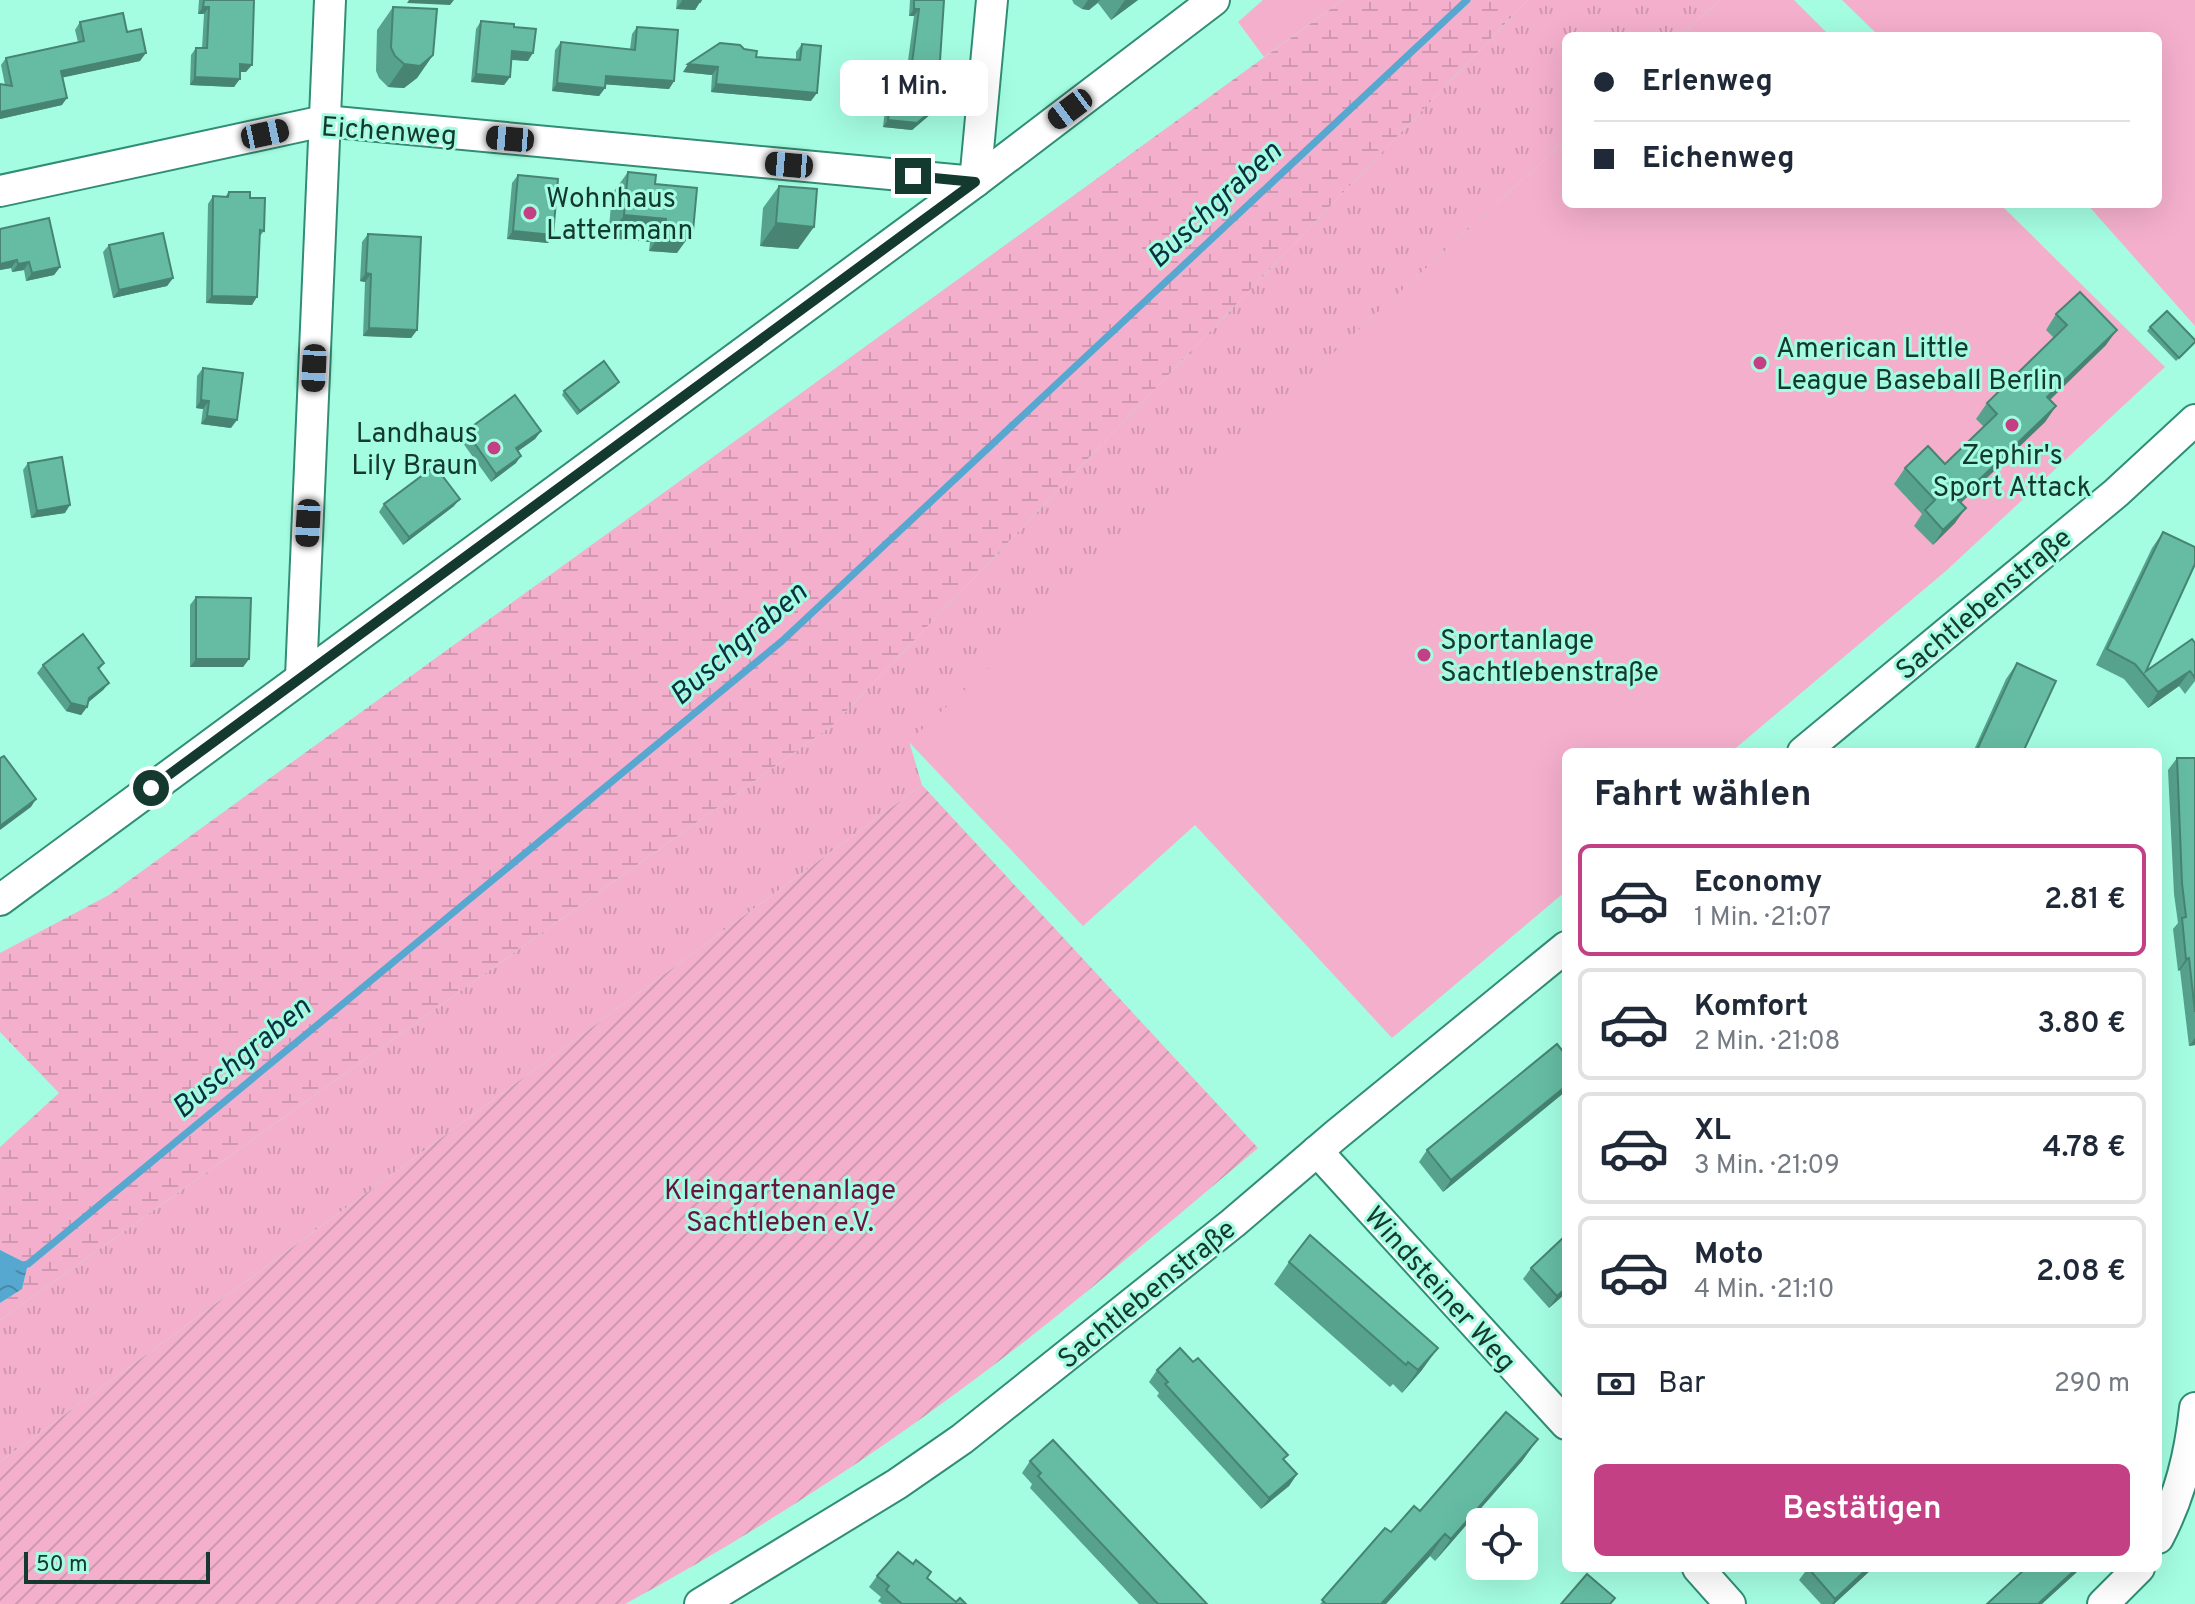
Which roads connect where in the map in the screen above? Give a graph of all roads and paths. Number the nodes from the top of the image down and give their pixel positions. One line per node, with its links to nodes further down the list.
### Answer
1 (330, 0): 4 (street)
2 (992, 0): 5 (street)
3 (1214, 0): 5 (street)
4 (324, 121): 5 (street, Eichenweg); 6 (street, Eichenweg); 8 (street)
5 (975, 182): 8 (street)
6 (0, 191)
7 (2195, 420): 9 (street, Sachtlebenstraße)
8 (301, 677): 10 (street)
9 (1808, 748)
10 (0, 900)
11 (1562, 950): 12 (street, Sachtlebenstraße)
12 (1317, 1151): 14 (street, Windsteiner Weg); 18 (street, Sachtlebenstraße)
13 (2195, 1408): 15 (street)
14 (1562, 1420)
15 (2162, 1529)
16 (1702, 1572): 19 (street)
17 (2135, 1572): 20 (street)
18 (700, 1604)
19 (1730, 1604)
20 (2103, 1604)

